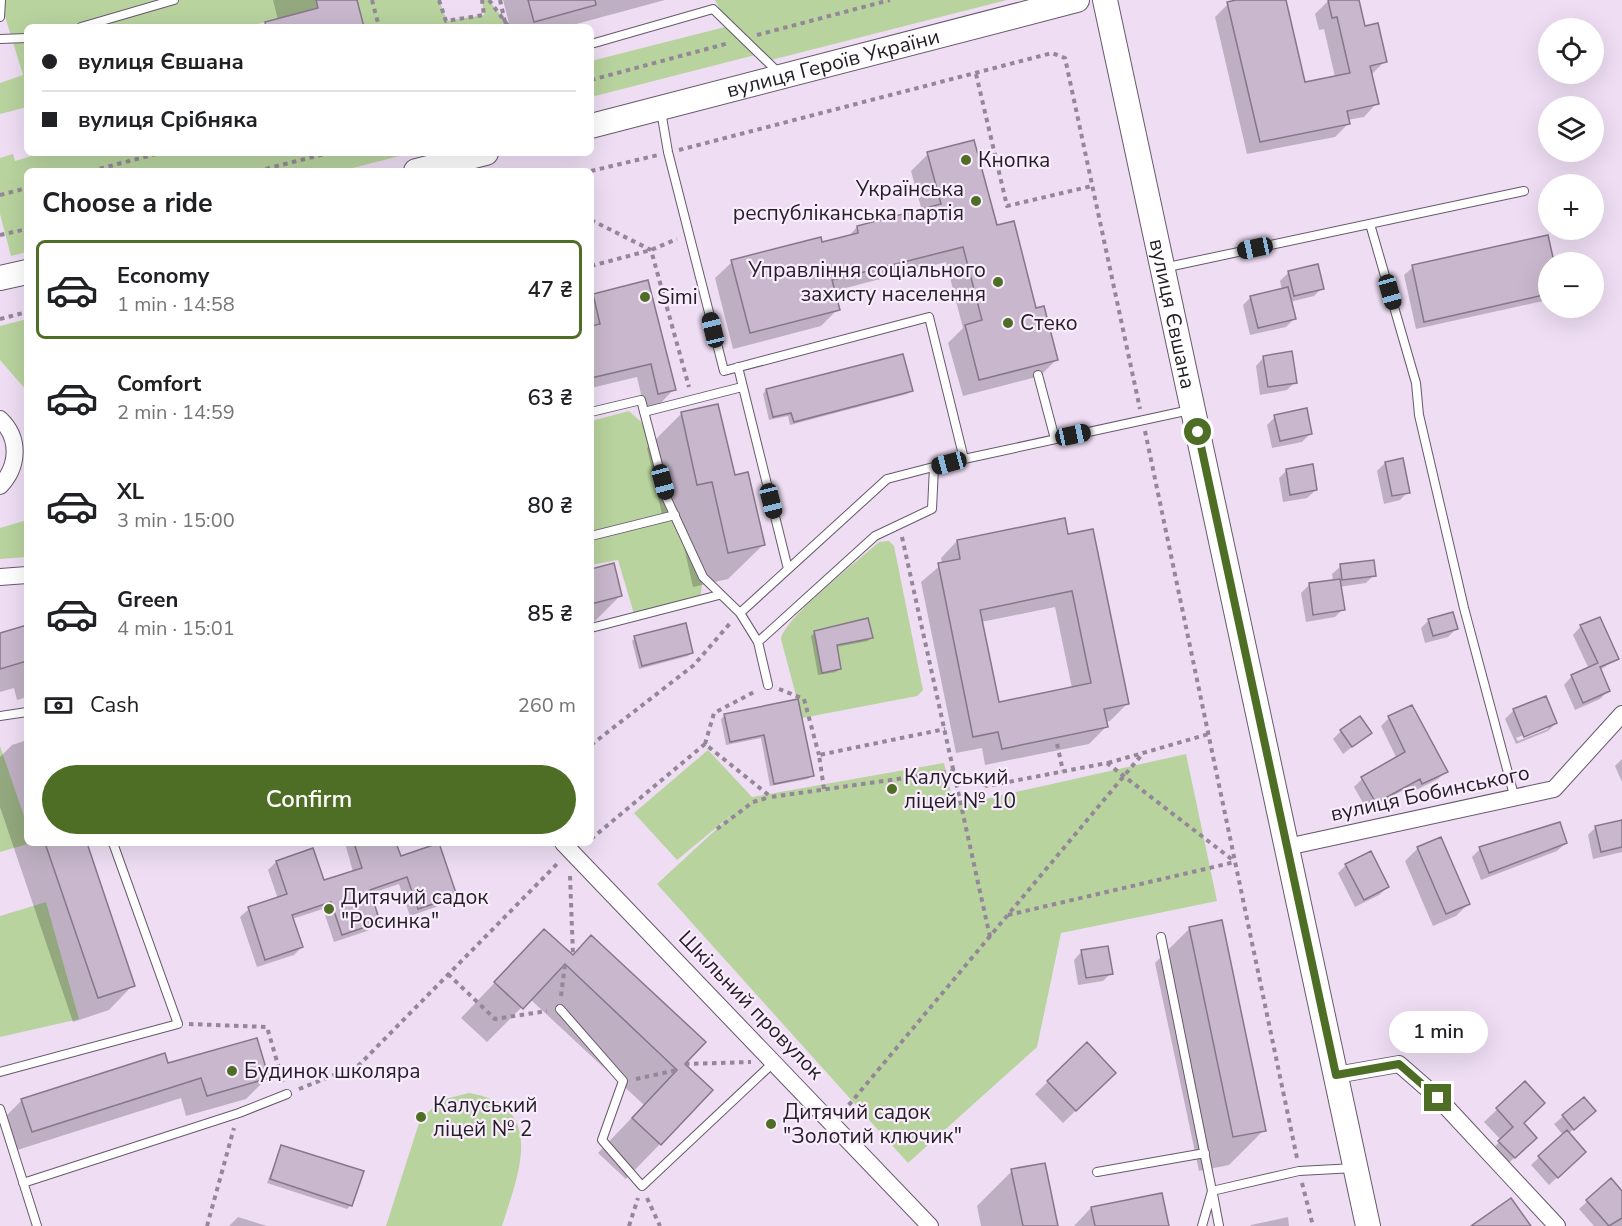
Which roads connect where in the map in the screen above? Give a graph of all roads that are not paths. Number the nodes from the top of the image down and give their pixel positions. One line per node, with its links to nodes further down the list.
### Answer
1 (2, 0): 5 (lane)
2 (174, 0): 6 (lane)
3 (1077, 0): 10 (main road, вулиця Героїв України)
4 (1105, 0): 17 (main road, вулиця Євшана)
5 (0, 16)
6 (91, 24)
7 (24, 38): 8 (lane)
8 (0, 39)
9 (594, 43): 10 (lane)
10 (782, 76): 11 (main road, вулиця Героїв України)
11 (660, 108): 12 (main road, вулиця Героїв України); 20 (lane)
12 (594, 125)
13 (474, 156): 14 (main road)
14 (428, 168)
15 (1524, 191): 16 (lane)
16 (1370, 224): 17 (lane); 45 (lane)
17 (1163, 268): 23 (main road, вулиця Євшана)
18 (24, 273): 19 (main road)
19 (0, 278)
20 (738, 367): 22 (lane); 28 (lane)
21 (1038, 375): 27 (lane)
22 (742, 387): 25 (lane); 34 (lane)
23 (1194, 409): 27 (lane); 48 (main road, вулиця Євшана)
24 (594, 411): 25 (lane)
25 (644, 411): 32 (lane)
26 (0, 419): 29 (street)
27 (1055, 439): 28 (lane)
28 (964, 459): 30 (lane)
29 (21, 462): 31 (street)
30 (934, 467): 34 (lane); 40 (lane)
31 (0, 486)
32 (675, 515): 33 (lane); 37 (lane)
33 (594, 535)
34 (788, 569): 38 (lane)
35 (24, 575): 36 (street)
36 (0, 577)
37 (719, 596): 38 (lane); 39 (lane)
38 (740, 613): 40 (lane)
39 (594, 627)
40 (758, 642): 41 (lane)
41 (768, 685)
42 (24, 712): 44 (lane)
43 (1622, 714): 45 (street, вулиця Бобинського)
44 (0, 716)
45 (1516, 800): 48 (street, вулиця Бобинського)
46 (114, 846): 52 (lane)
47 (566, 847): 51 (street, Шкільний провулок)
48 (1287, 847): 53 (main road, вулиця Євшана)
49 (1161, 937): 56 (lane)
50 (560, 1009): 51 (lane)
51 (774, 1062): 62 (street, Шкільний провулок)
52 (0, 1072)
53 (1336, 1075): 57 (main road, вулиця Євшана); 66 (street)
54 (287, 1094): 59 (lane)
55 (0, 1109): 59 (lane)
56 (1205, 1153): 58 (lane); 60 (lane)
57 (1355, 1168): 60 (lane); 65 (main road, вулиця Євшана)
58 (1097, 1172)
59 (23, 1183): 61 (lane)
60 (1212, 1191): 63 (lane); 64 (lane)
61 (37, 1226)
62 (930, 1226)
63 (1202, 1226)
64 (1219, 1226)
65 (1368, 1226)
66 (1557, 1226)

